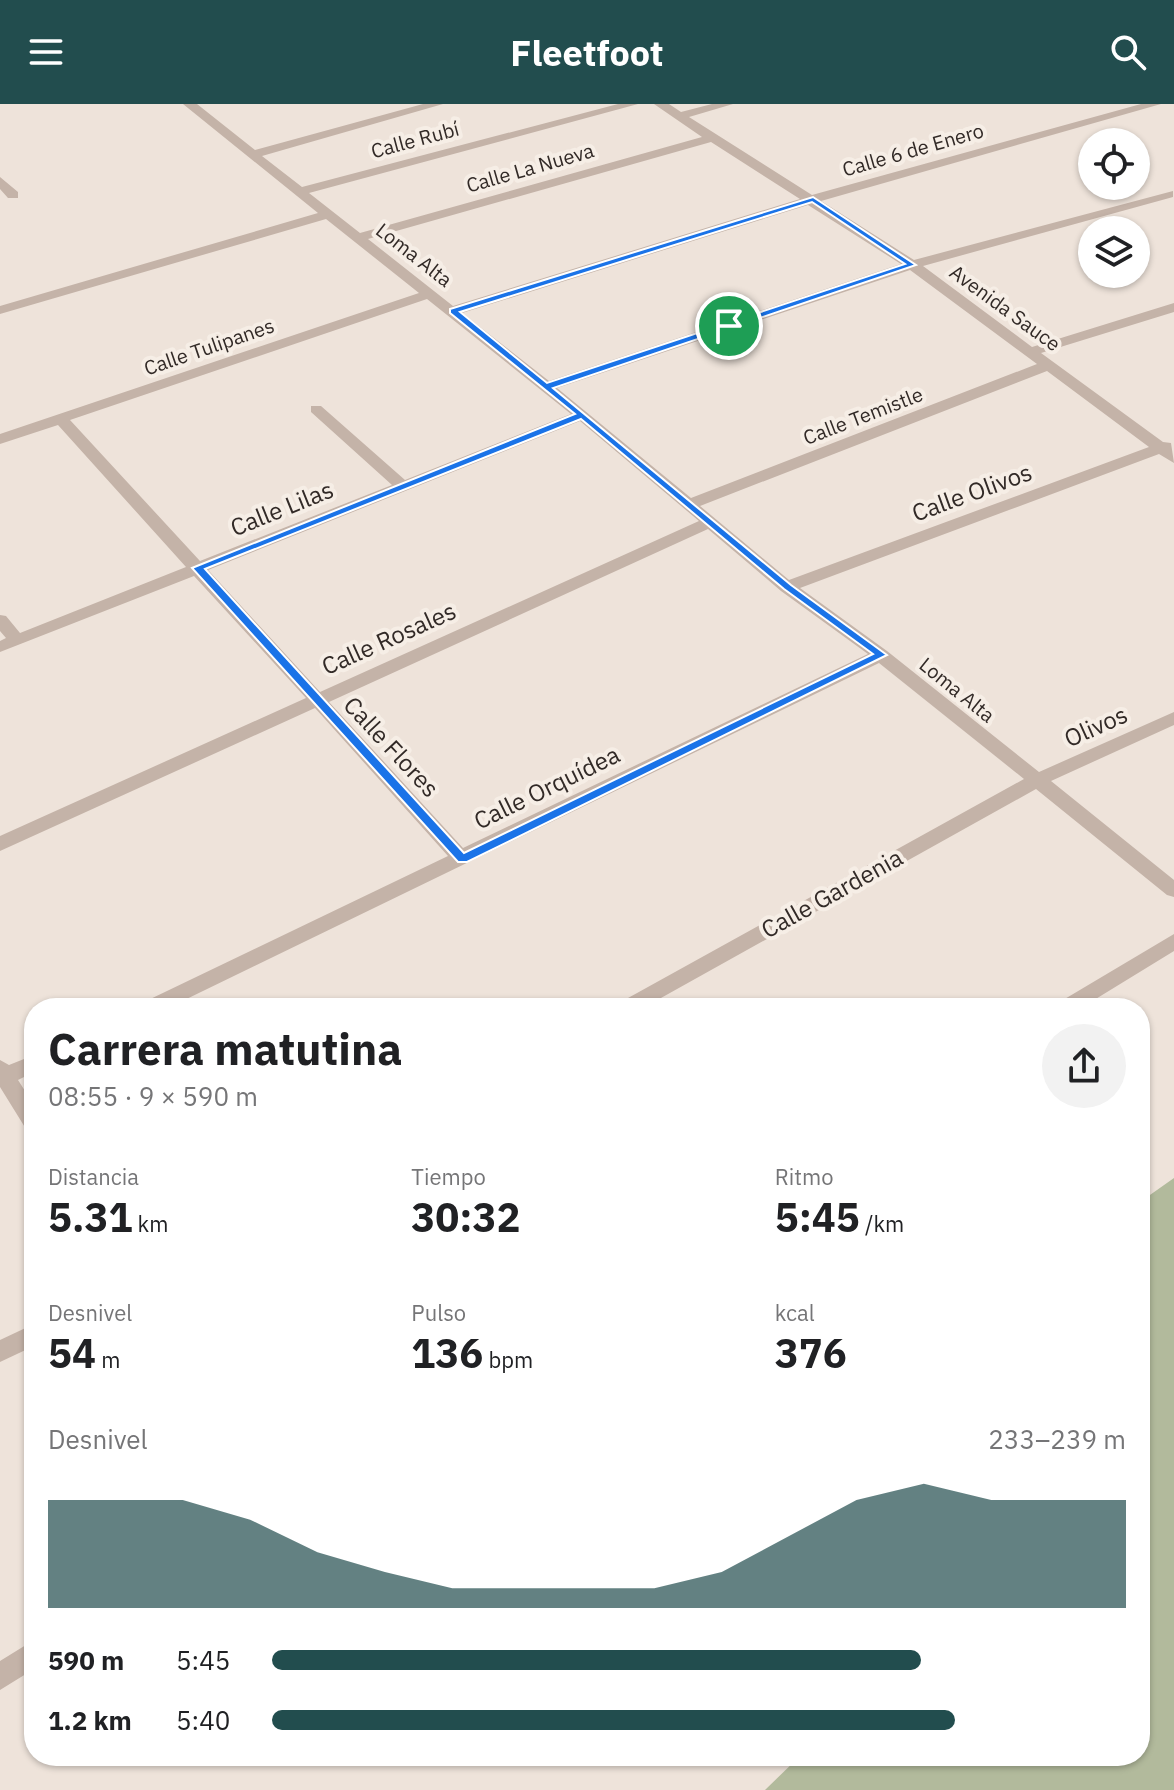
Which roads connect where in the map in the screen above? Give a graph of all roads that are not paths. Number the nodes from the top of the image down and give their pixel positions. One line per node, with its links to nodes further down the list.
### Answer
1 (189, 104): 10 (street, Loma Alta)
2 (437, 104): 10 (street)
3 (632, 104): 12 (street, Calle Rubí)
4 (660, 104): 8 (street, Avenida Sauce)
5 (727, 104): 8 (street)
6 (1155, 104): 7 (street, Calle 6 de Enero)
7 (1138, 106): 15 (street, Calle 6 de Enero)
8 (679, 116): 9 (street, Avenida Sauce)
9 (711, 138): 15 (street, Avenida Sauce); 17 (street, Calle La Nueva)
10 (251, 155): 12 (street, Loma Alta)
11 (0, 181): 14 (street)
12 (301, 191): 16 (street, Loma Alta)
13 (1168, 194): 18 (street)
14 (13, 195)
15 (813, 199): 18 (street, Avenida Sauce); 22 (street, Calle 6 de Enero)
16 (328, 214): 17 (street, Loma Alta); 21 (street)
17 (359, 237): 19 (street, Loma Alta)
18 (912, 265): 23 (street, Avenida Sauce); 25 (street)
19 (431, 293): 22 (street, Loma Alta); 28 (street, Calle Tulipanes)
20 (1174, 307): 23 (street)
21 (0, 310)
22 (453, 311): 25 (street, Loma Alta)
23 (1033, 351): 24 (street, Avenida Sauce)
24 (1049, 365): 30 (street, Avenida Sauce); 33 (street, Calle Temistle)
25 (546, 387): 27 (street, Loma Alta)
26 (316, 409): 32 (street)
27 (582, 415): 32 (street, Calle Lilas); 33 (street, Loma Alta)
28 (60, 418): 29 (street, Calle Tulipanes); 35 (street, Calle Flores)
29 (0, 439)
30 (1166, 446): 31 (street, Avenida Sauce); 36 (street, Calle Olivos)
31 (1174, 458)
32 (403, 486): 35 (street, Calle Lilas)
33 (691, 504): 34 (street, Loma Alta)
34 (712, 521): 36 (street, Loma Alta); 40 (street, Calle Rosales)
35 (198, 568): 38 (street, Calle Lilas); 40 (street, Calle Flores)
36 (787, 587): 39 (street, Loma Alta)
37 (0, 620): 38 (street)
38 (8, 644)
39 (881, 655): 42 (street, Loma Alta); 44 (street, Calle Orquídea)
40 (314, 700): 43 (street, Calle Rosales); 44 (street, Calle Flores)
41 (1174, 718): 42 (street, Olivos)
42 (1037, 780): 45 (street, Loma Alta); 48 (street, Calle Gardenia)
43 (0, 844)
44 (462, 859): 47 (street, Calle Orquídea)
45 (1174, 890)
46 (1174, 941): 49 (street)
47 (170, 998)
48 (644, 998)
49 (1081, 998)
50 (24, 1066): 51 (street)
51 (2, 1074): 52 (street)
52 (24, 1108)
53 (24, 1339): 54 (street)
54 (0, 1352)
55 (24, 1660): 56 (street)
56 (0, 1677)

